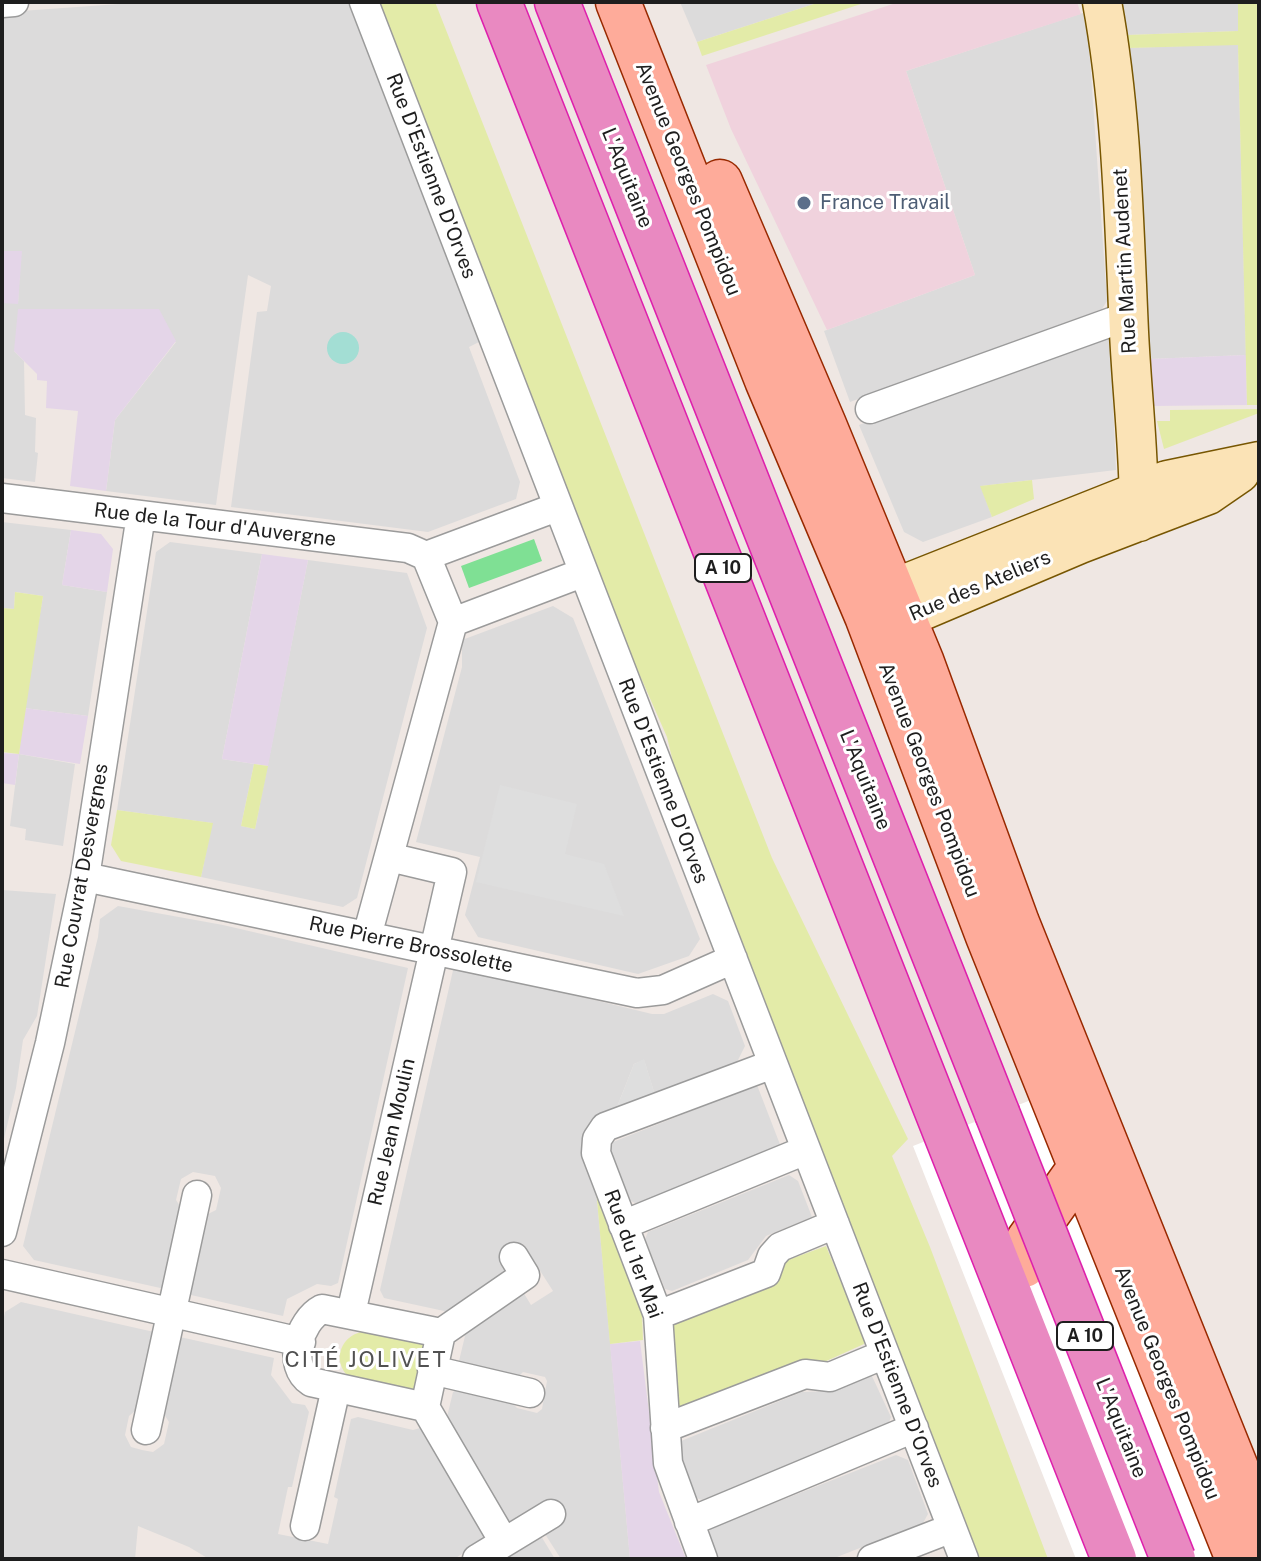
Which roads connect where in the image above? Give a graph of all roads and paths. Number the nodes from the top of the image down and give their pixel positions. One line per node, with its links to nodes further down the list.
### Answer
1 (14, 2): 8 (street)
2 (364, 2): 14 (street, Rue D'Estienne D'Orves)
3 (499, 2): 58 (highway, A 10)
4 (557, 2): 60 (highway, L'Aquitaine / A 10, bridge)
5 (618, 2): 18 (main road, Avenue Georges Pompidou)
6 (646, 2): 18 (main road, Avenue Georges Pompidou)
7 (1102, 2): 9 (street, Rue Martin Audenet)
8 (2, 3)
9 (1128, 316): 10 (street); 13 (street, Rue Martin Audenet)
10 (870, 409)
11 (1255, 462): 13 (street, Rue des Ateliers)
12 (2, 498): 15 (street, Rue de la Tour d'Auvergne)
13 (1140, 506): 18 (street, Rue des Ateliers)
14 (557, 507): 16 (street); 17 (street, Rue D'Estienne D'Orves)
15 (141, 515): 16 (street, Rue de la Tour d'Auvergne); 21 (street, Rue Couvrat Desvergnes)
16 (426, 556): 19 (street)
17 (582, 573): 19 (street); 24 (street, Rue D'Estienne D'Orves)
18 (887, 608): 27 (main road, Avenue Georges Pompidou); 50 (main road, Avenue Georges Pompidou)
19 (453, 622): 20 (street)
20 (389, 857): 22 (street); 23 (street, Rue Jean Moulin)
21 (85, 877): 22 (street, Rue Pierre Brossolette); 31 (street, Rue Couvrat Desvergnes)
22 (367, 936): 23 (street, Rue Pierre Brossolette)
23 (433, 950): 24 (street, Rue Pierre Brossolette); 36 (street, Rue Jean Moulin)
24 (733, 959): 25 (street, Rue D'Estienne D'Orves)
25 (773, 1064): 26 (street, Rue D'Estienne D'Orves); 30 (street, Rue du 1er Mai)
26 (806, 1150): 29 (street, Rue D'Estienne D'Orves); 30 (street)
27 (1080, 1168): 32 (main road); 61 (main road, Avenue Georges Pompidou)
28 (197, 1195): 35 (street)
29 (835, 1224): 37 (street); 40 (street, Rue D'Estienne D'Orves)
30 (623, 1225): 37 (street, Rue du 1er Mai)
31 (2, 1232)
32 (1024, 1265): 59 (street)
33 (2, 1274): 35 (street)
34 (525, 1274): 38 (street)
35 (171, 1312): 39 (street); 47 (street)
36 (351, 1313): 38 (street); 39 (street)
37 (658, 1315): 45 (street, Rue du 1er Mai)
38 (441, 1333): 41 (street)
39 (301, 1342): 42 (street)
40 (885, 1354): 45 (street); 46 (street, Rue D'Estienne D'Orves)
41 (432, 1370): 43 (street); 44 (street)
42 (336, 1388): 44 (street); 51 (street)
43 (530, 1393)
44 (425, 1407): 53 (street)
45 (665, 1428): 49 (street, Rue du 1er Mai)
46 (914, 1428): 49 (street); 52 (street, Rue D'Estienne D'Orves)
47 (146, 1430)
48 (551, 1514): 53 (street)
49 (689, 1522): 55 (street, Rue du 1er Mai)
50 (1259, 1525)
51 (305, 1526)
52 (952, 1528): 56 (street); 57 (street, Rue D'Estienne D'Orves)
53 (504, 1542): 54 (street)
54 (477, 1559)
55 (703, 1559)
56 (872, 1559)
57 (964, 1559)
58 (1114, 1559)
59 (1137, 1559)
60 (1173, 1559)
61 (1238, 1559)

